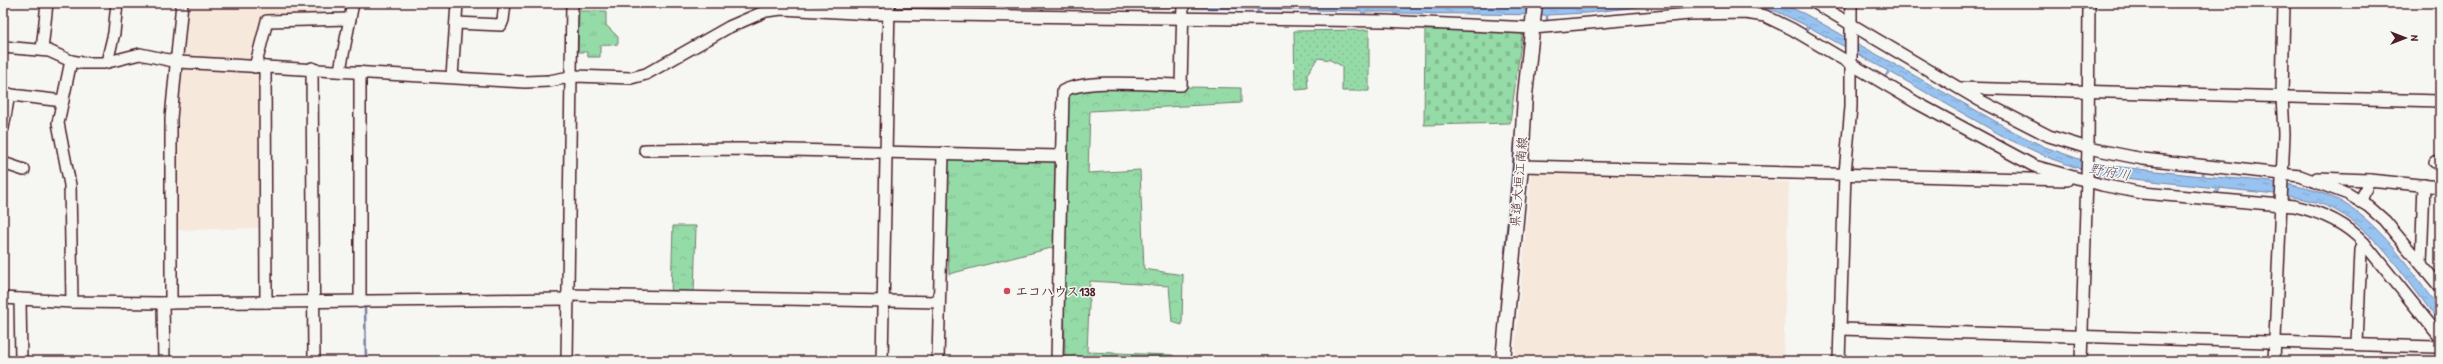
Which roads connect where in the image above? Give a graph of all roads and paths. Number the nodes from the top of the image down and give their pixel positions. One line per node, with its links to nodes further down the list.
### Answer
1 (47, 3): 23 (street)
2 (117, 3): 25 (street)
3 (182, 3): 26 (street)
4 (352, 3): 17 (street)
5 (457, 3): 19 (street)
6 (504, 3): 19 (street)
7 (572, 3): 32 (street)
8 (800, 3): 16 (street)
9 (1183, 3): 18 (street)
10 (1536, 3): 21 (main road, 県道大垣江南線)
11 (1815, 3): 20 (street)
12 (1852, 3): 20 (street)
13 (2088, 3): 35 (street)
14 (2284, 3): 37 (street)
15 (890, 8): 16 (street); 18 (street); 43 (street)
16 (829, 11): 32 (street)
17 (350, 19): 28 (street); 30 (street)
18 (1183, 19): 21 (street); 45 (street)
19 (456, 23): 33 (street)
20 (1852, 24): 27 (street); 34 (street)
21 (1533, 28): 27 (street); 47 (main road, 県道大垣江南線)
22 (3, 47): 23 (street)
23 (42, 50): 24 (street)
24 (71, 61): 25 (street); 38 (street)
25 (107, 62): 26 (street)
26 (178, 62): 28 (street); 71 (street)
27 (1852, 64): 49 (street); 51 (street)
28 (260, 67): 29 (street); 67 (street)
29 (312, 68): 30 (street); 68 (street)
30 (340, 70): 31 (street)
31 (360, 72): 33 (street); 69 (street)
32 (571, 77): 33 (street); 62 (street)
33 (452, 78)
34 (1958, 88): 35 (street); 41 (street)
35 (2088, 91): 37 (street); 41 (street)
36 (6, 94): 38 (street); 40 (street)
37 (2282, 96): 39 (street); 50 (street)
38 (63, 101): 66 (street)
39 (2440, 101)
40 (3, 128)
41 (2088, 148): 50 (street); 54 (street)
42 (645, 150): 43 (street)
43 (885, 152): 44 (street); 65 (street)
44 (943, 154): 45 (street); 70 (street)
45 (1060, 156): 84 (street)
46 (3, 163): 48 (street)
47 (1520, 166): 49 (street); 85 (main road, 県道大垣江南線)
48 (24, 170)
49 (1845, 173): 51 (street); 72 (street)
50 (2283, 174): 52 (street); 58 (street)
51 (2076, 178): 54 (street)
52 (2311, 178): 53 (street); 57 (street)
53 (2369, 180): 55 (street); 57 (street)
54 (2087, 181): 58 (street); 74 (street)
55 (2424, 185): 56 (street); 60 (street)
56 (2440, 187)
57 (2361, 202): 60 (street)
58 (2282, 205): 59 (street); 75 (street)
59 (2364, 243): 73 (street); 76 (street)
60 (2421, 264): 61 (street)
61 (2440, 287)
62 (567, 297): 65 (street); 69 (street); 81 (street)
63 (3, 298): 64 (street)
64 (20, 299): 66 (street); 78 (street)
65 (883, 300): 70 (street); 82 (street)
66 (72, 302): 71 (street)
67 (266, 302): 68 (street); 71 (street)
68 (313, 302): 69 (street); 80 (street)
69 (360, 302)
70 (939, 302): 83 (street)
71 (167, 303): 79 (street)
72 (1840, 330): 74 (street); 86 (street)
73 (2440, 337)
74 (2082, 338): 75 (street); 87 (street)
75 (2274, 342): 76 (street); 88 (street)
76 (2357, 344): 77 (street)
77 (2440, 344)
78 (21, 361)
79 (164, 361)
80 (314, 361)
81 (567, 361)
82 (882, 361)
83 (938, 361)
84 (1057, 361)
85 (1502, 361)
86 (1839, 361)
87 (2081, 361)
88 (2274, 361)

